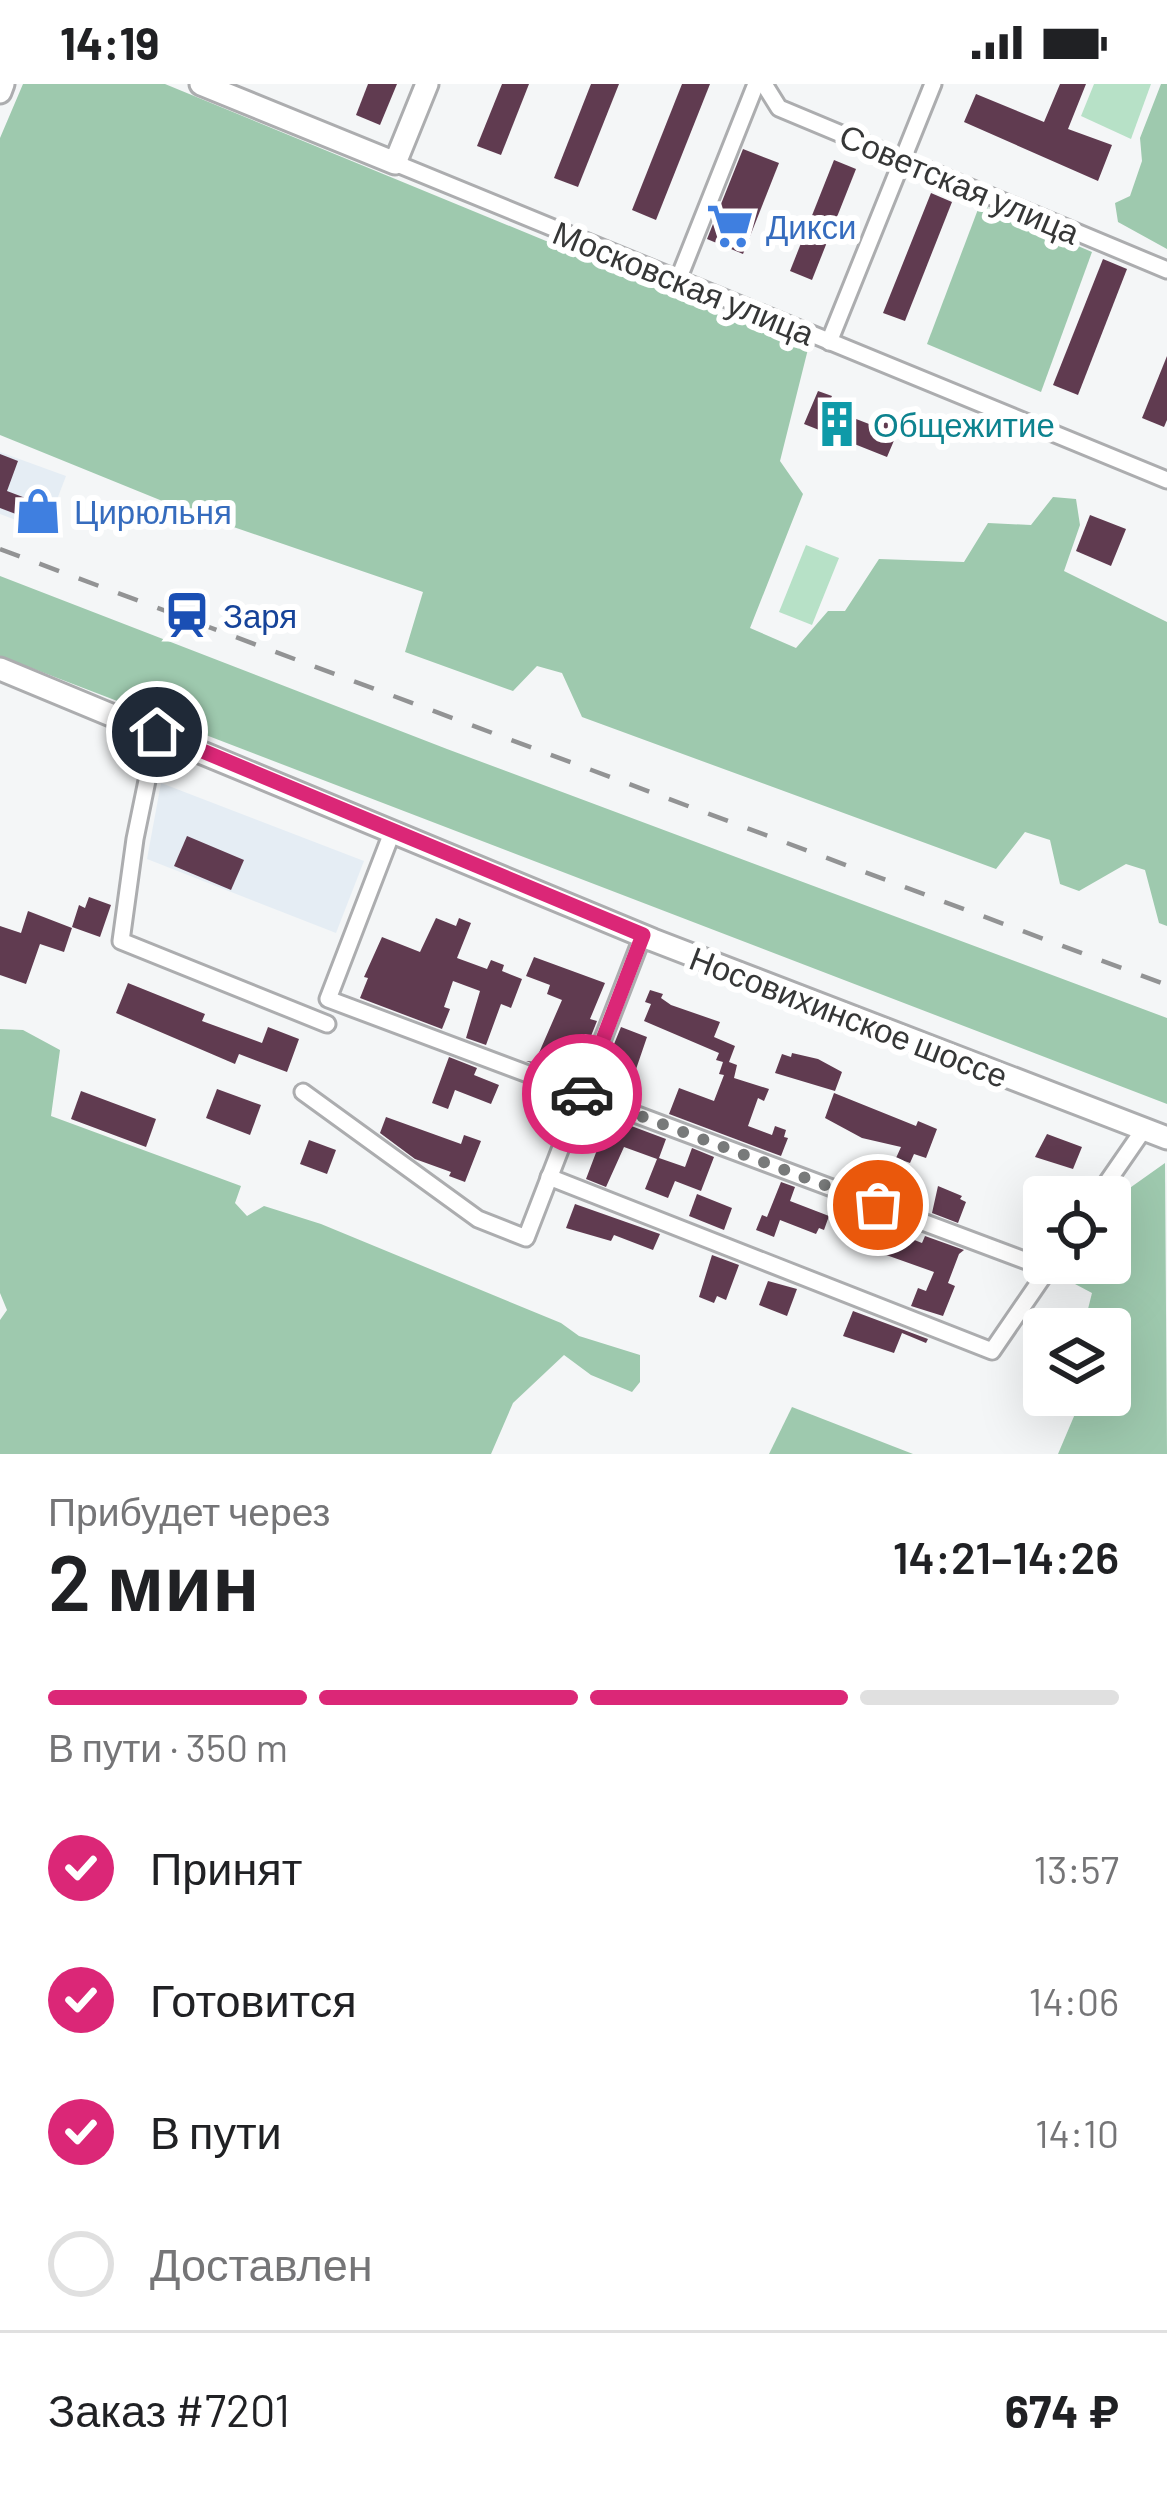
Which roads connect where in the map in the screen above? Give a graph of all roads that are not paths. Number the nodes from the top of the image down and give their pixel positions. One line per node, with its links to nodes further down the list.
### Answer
1 (201, 84): 6 (main road, Московская улица)
2 (427, 84): 6 (main road)
3 (760, 84): 5 (street, Советская улица); 8 (street)
4 (933, 84): 5 (street)
5 (902, 159): 7 (street, Советская улица); 9 (street)
6 (395, 163): 8 (street, Московская улица)
7 (1167, 270)
8 (678, 280): 9 (street, Московская улица)
9 (829, 342): 10 (street, Московская улица)
10 (1167, 480)
11 (0, 669): 12 (main road, Носовихинское шоссе)
12 (157, 732): 13 (main road, Носовихинское шоссе); 15 (street)
13 (393, 830): 14 (main road, Носовихинское шоссе); 17 (street)
14 (643, 935): 17 (street); 18 (main road, Носовихинское шоссе)
15 (328, 1024)
16 (303, 1092): 21 (street)
17 (581, 1095): 21 (street); 22 (street)
18 (1144, 1129): 19 (main road, Носовихинское шоссе); 20 (street)
19 (1167, 1138)
20 (1112, 1176)
21 (549, 1178): 23 (street)
22 (1023, 1256)
23 (1038, 1284)

